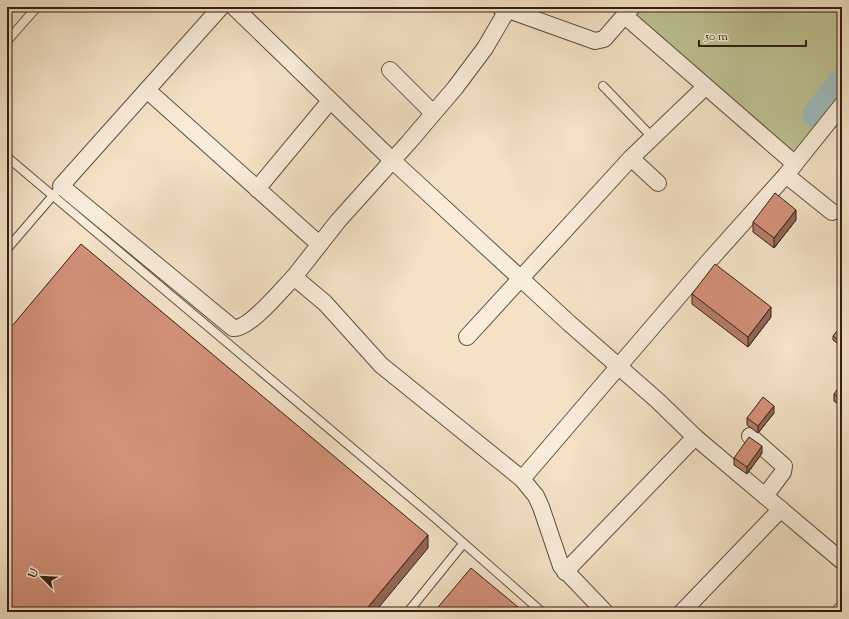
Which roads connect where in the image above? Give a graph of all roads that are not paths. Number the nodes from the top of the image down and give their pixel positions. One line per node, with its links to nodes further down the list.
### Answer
1 (37, 7): 6 (lane)
2 (221, 7): 10 (street)
3 (234, 7): 11 (street)
4 (505, 8): 5 (street); 13 (street)
5 (629, 11): 9 (street)
6 (7, 41)
7 (390, 70): 13 (street)
8 (603, 86): 14 (lane)
9 (705, 87): 14 (street); 18 (street)
10 (147, 90): 20 (street); 21 (street)
11 (330, 101): 17 (street); 20 (street)
12 (842, 105): 18 (street)
13 (433, 113): 17 (street)
14 (652, 137): 16 (street)
15 (7, 157): 21 (lane)
16 (631, 158): 19 (street); 27 (street)
17 (392, 161): 23 (street); 27 (street)
18 (790, 170): 22 (street); 29 (street)
19 (658, 183)
20 (257, 189): 23 (street)
21 (57, 191): 24 (lane); 25 (street)
22 (832, 212)
23 (319, 244): 26 (street)
24 (7, 249)
25 (149, 267): 26 (street); 35 (lane)
26 (294, 277): 32 (street)
27 (521, 278): 28 (street); 29 (street)
28 (467, 337)
29 (618, 366): 31 (street); 32 (street)
30 (750, 436): 33 (street)
31 (695, 437): 33 (street); 37 (street)
32 (522, 479): 37 (street)
33 (766, 496): 34 (street)
34 (781, 509): 36 (street); 41 (street)
35 (463, 544): 38 (lane); 39 (lane)
36 (842, 560)
37 (566, 572): 40 (street)
38 (408, 612)
39 (542, 612)
40 (605, 612)
41 (682, 612)

